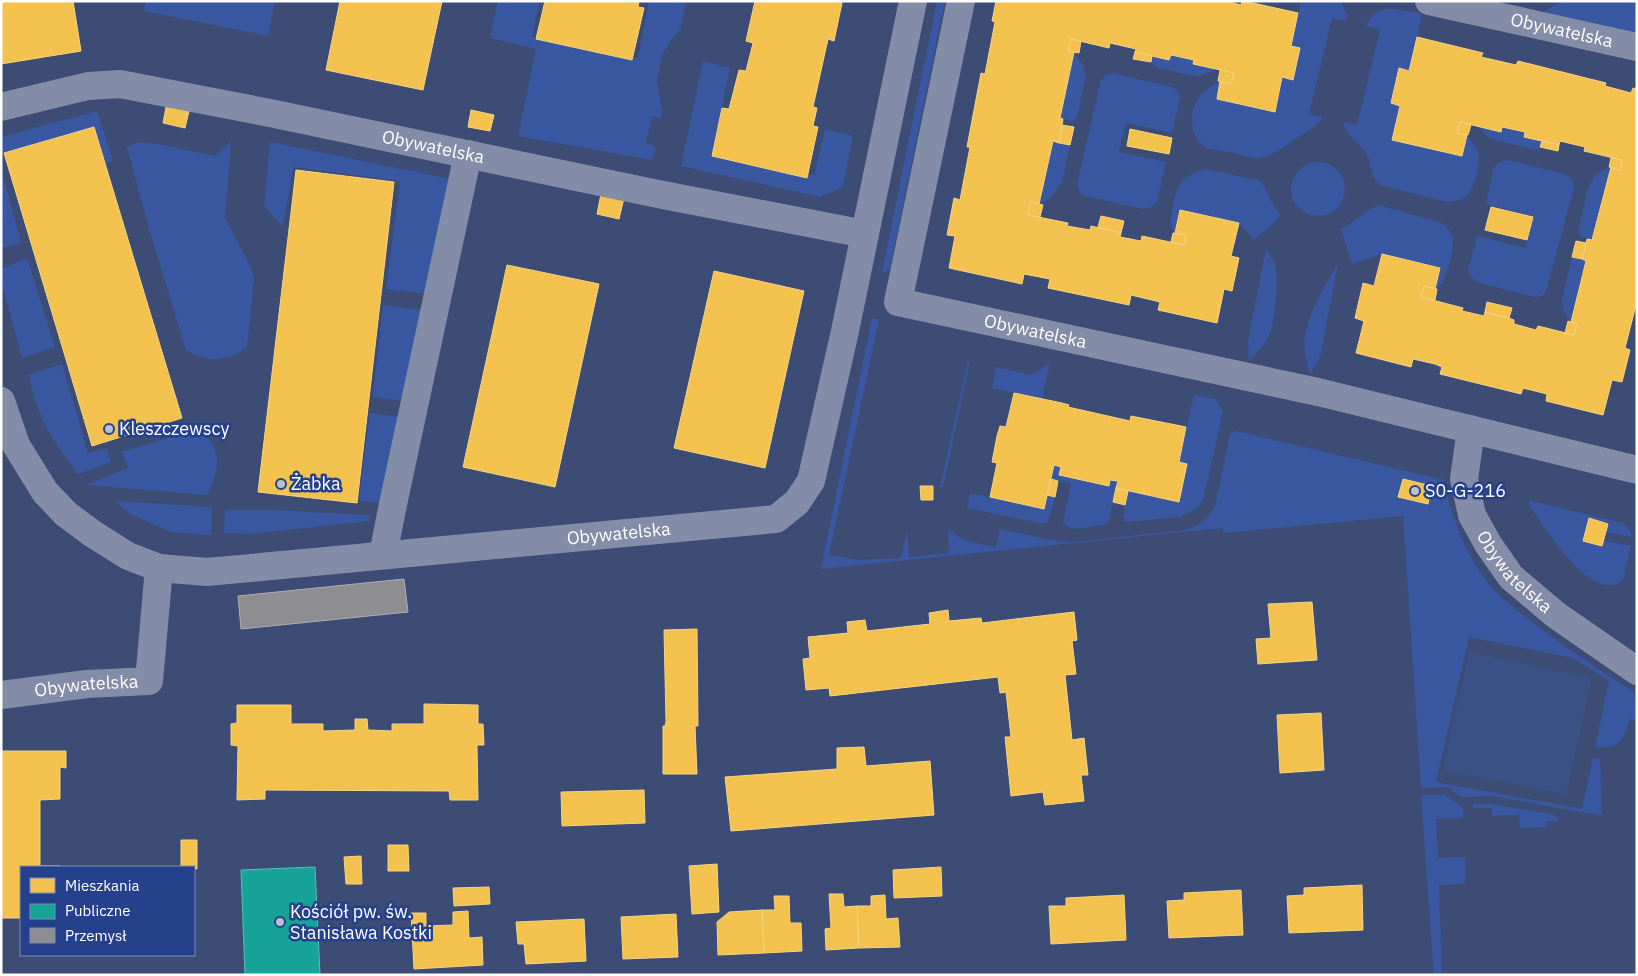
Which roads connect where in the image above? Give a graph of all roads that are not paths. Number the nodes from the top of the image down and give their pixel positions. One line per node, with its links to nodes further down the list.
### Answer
1 (913, 1): 7 (street, Obywatelska)
2 (960, 1): 9 (street, Obywatelska)
3 (1429, 1): 4 (street, Obywatelska)
4 (1637, 47)
5 (1, 107): 6 (street, Obywatelska)
6 (468, 154): 7 (street, Obywatelska); 11 (street)
7 (865, 234): 11 (street, Obywatelska)
8 (1, 401): 12 (street, Obywatelska)
9 (1471, 429): 10 (street, Obywatelska); 13 (street, Obywatelska)
10 (1637, 470)
11 (383, 555): 12 (street, Obywatelska)
12 (159, 568): 14 (street, Obywatelska)
13 (1637, 671)
14 (1, 695)

